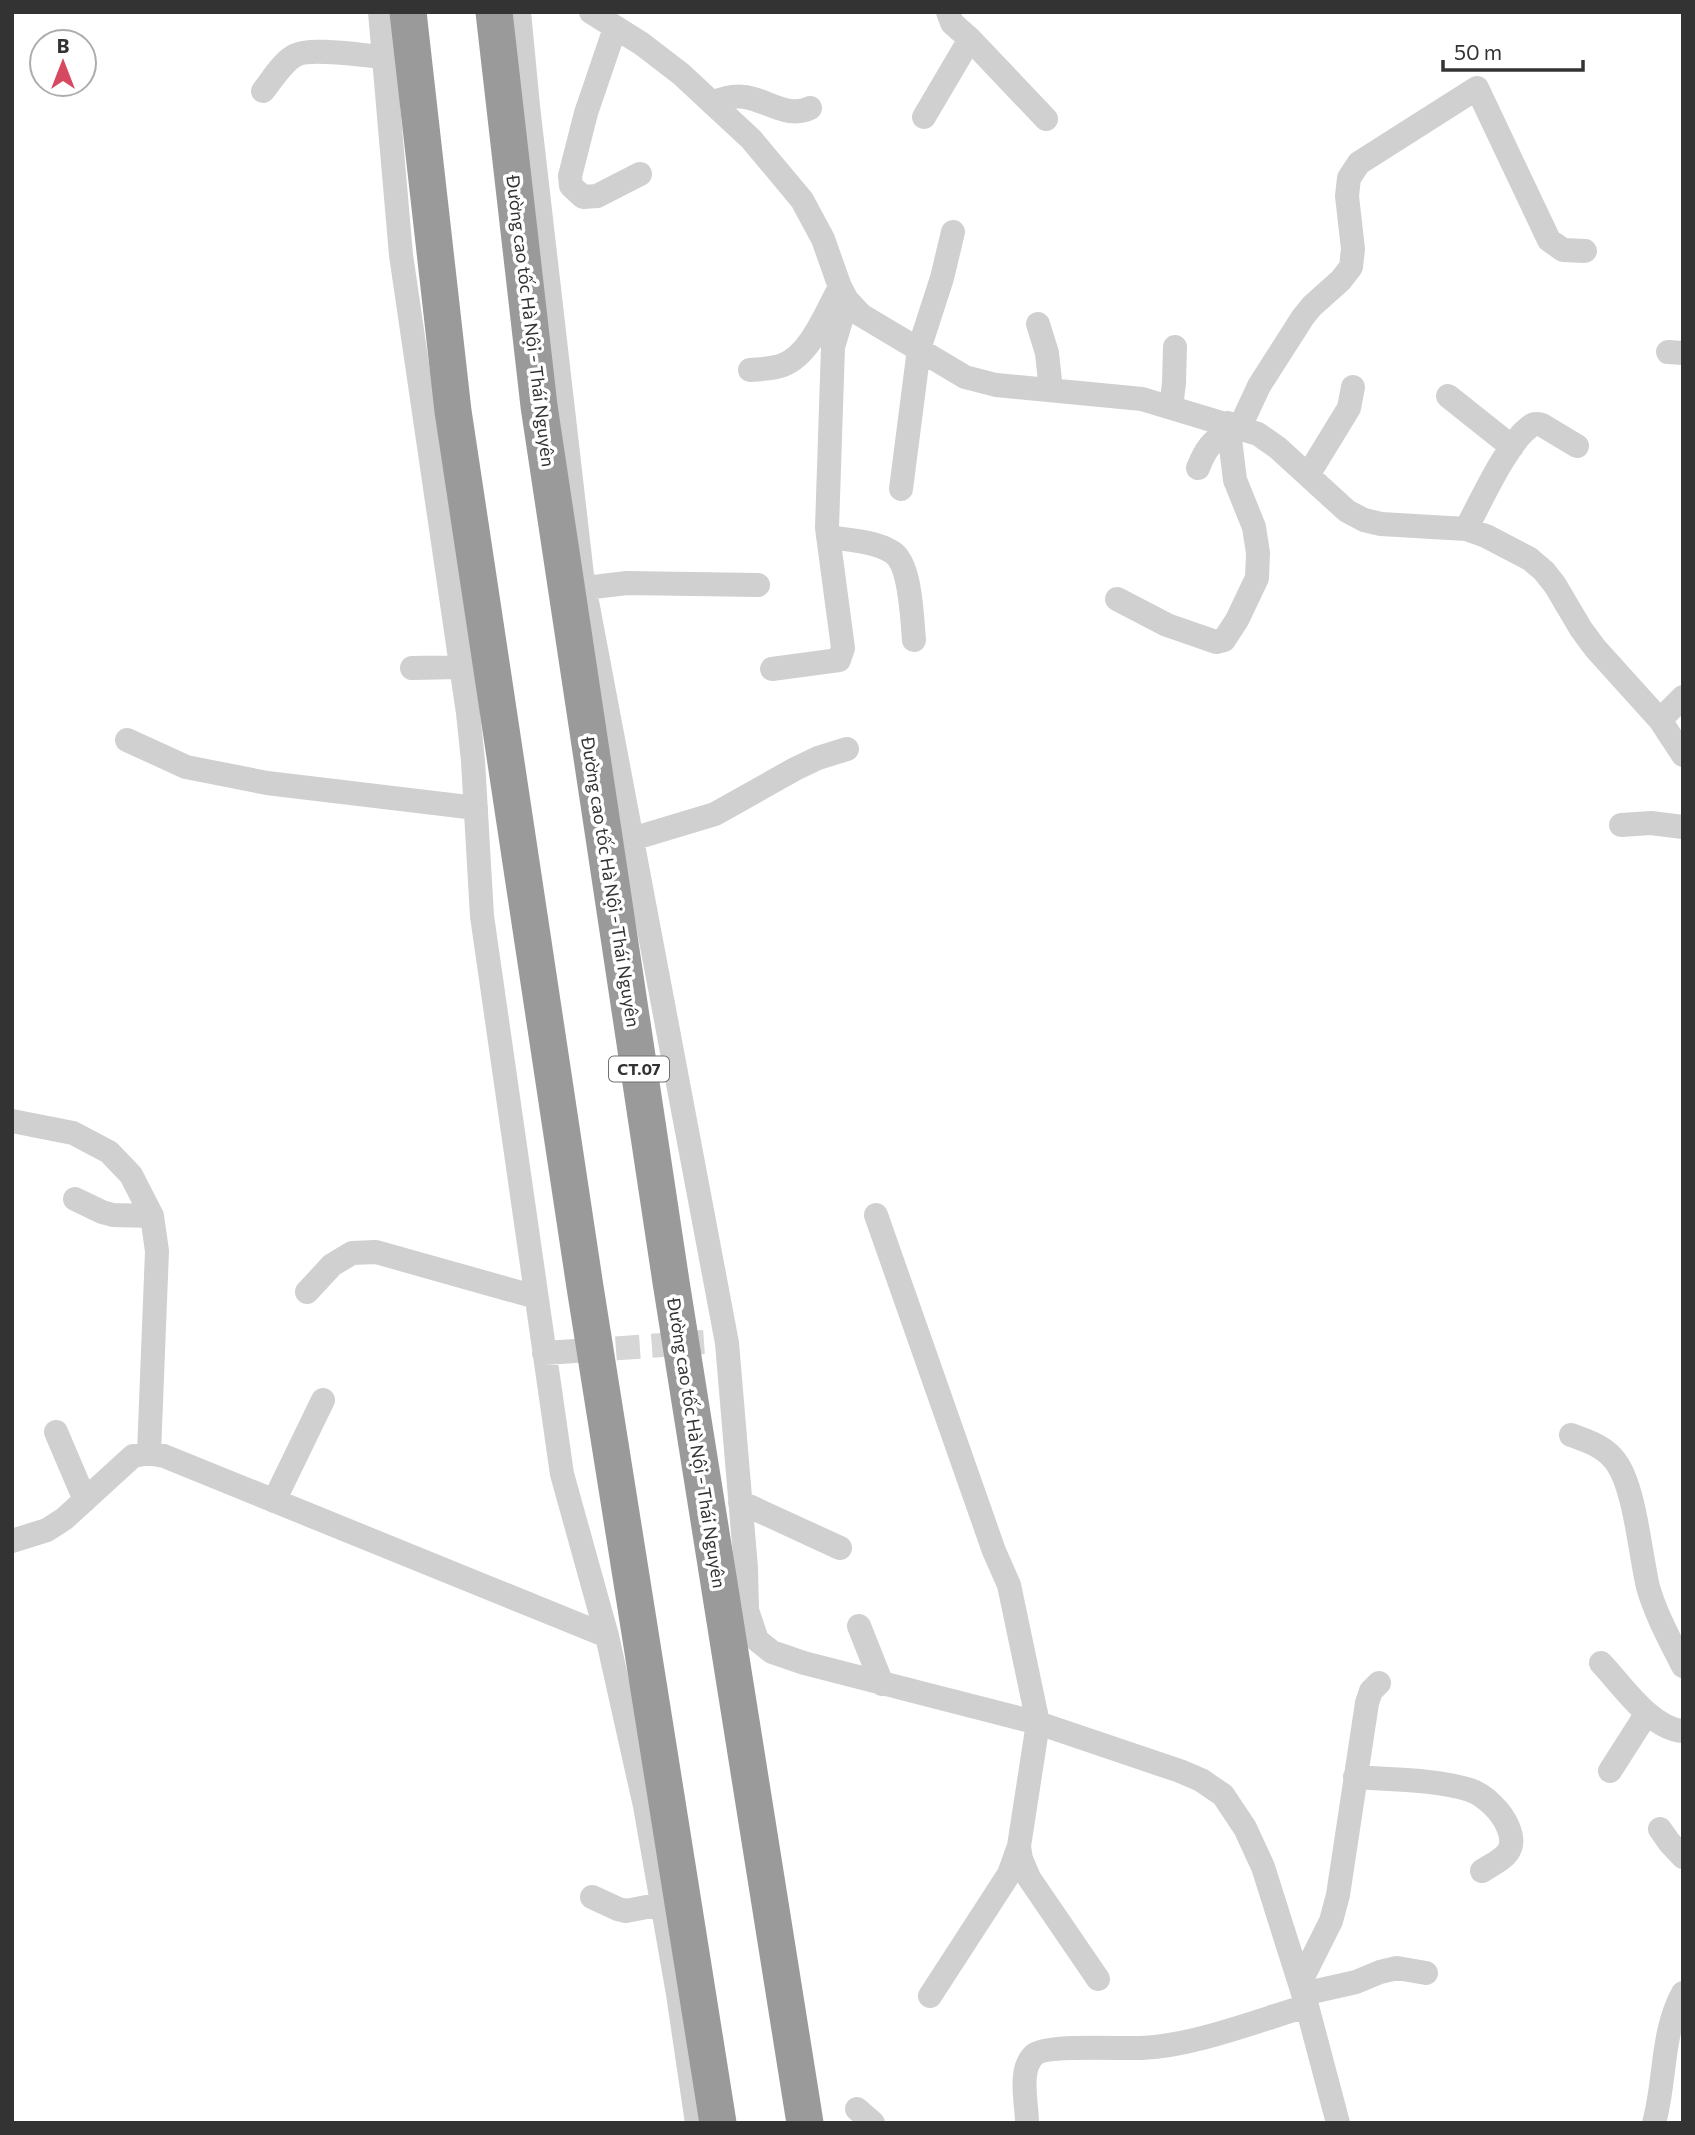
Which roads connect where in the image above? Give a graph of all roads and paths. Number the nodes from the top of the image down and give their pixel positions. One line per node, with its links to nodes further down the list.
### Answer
1 (380, 12): 8 (street)
2 (408, 12): 90 (highway)
3 (495, 12): 91 (highway, Đường cao tốc Hà Nội - Thái Nguyên / CT.07)
4 (519, 12): 35 (street)
5 (948, 12): 7 (street)
6 (606, 18): 10 (street); 14 (street)
7 (970, 39): 12 (street); 13 (street)
8 (384, 57): 9 (street); 38 (street)
9 (263, 91)
10 (712, 103): 11 (street); 17 (street)
11 (810, 108)
12 (924, 117)
13 (1046, 119)
14 (640, 174)
15 (953, 232): 20 (street)
16 (1585, 251): 26 (street)
17 (844, 293): 20 (street); 21 (street); 33 (street)
18 (1038, 324): 22 (street)
19 (1175, 348): 24 (street)
20 (919, 349): 22 (street); 31 (street)
21 (750, 370)
22 (1050, 372): 24 (street)
23 (1353, 387): 30 (street)
24 (1173, 395): 26 (street)
25 (1448, 396): 28 (street)
26 (1232, 427): 29 (street); 30 (street); 36 (street)
27 (1577, 446): 28 (street)
28 (1512, 447): 32 (street)
29 (1198, 468)
30 (1308, 475): 32 (street)
31 (901, 489)
32 (1466, 529): 42 (street)
33 (828, 537): 37 (street); 40 (street)
34 (758, 585): 35 (street)
35 (585, 587): 49 (street)
36 (1117, 599)
37 (914, 640)
38 (461, 667): 39 (street); 46 (street)
39 (412, 668)
40 (772, 669)
41 (1683, 697): 42 (street)
42 (1660, 720): 45 (street)
43 (127, 740): 46 (street)
44 (847, 749): 49 (street)
45 (1683, 755)
46 (476, 808): 55 (street)
47 (1621, 825): 48 (street)
48 (1683, 827)
49 (632, 839): 64 (street)
50 (12, 1121): 53 (street)
51 (75, 1199): 53 (street)
52 (876, 1215): 74 (street)
53 (152, 1216): 61 (street)
54 (307, 1292): 55 (street)
55 (536, 1297): 57 (street)
56 (575, 1351): 57 (street)
57 (544, 1353): 68 (street)
58 (323, 1400): 63 (street)
59 (56, 1432): 62 (street)
60 (1571, 1435): 70 (street)
61 (149, 1453): 62 (street); 63 (street)
62 (85, 1500): 65 (street)
63 (274, 1501): 68 (street)
64 (740, 1502): 66 (street); 72 (street)
65 (12, 1541)
66 (840, 1548)
67 (859, 1626): 72 (street)
68 (607, 1636): 83 (street)
69 (1601, 1663): 73 (street)
70 (1683, 1666)
71 (1379, 1683): 77 (street)
72 (882, 1684): 74 (street)
73 (1647, 1713): 75 (street); 76 (street)
74 (1038, 1723): 79 (street); 86 (street)
75 (1683, 1731)
76 (1610, 1771)
77 (1355, 1777): 81 (street); 86 (street)
78 (1660, 1829): 80 (street)
79 (1019, 1846): 85 (street); 87 (street)
80 (1683, 1857)
81 (1482, 1871)
82 (592, 1897): 83 (street)
83 (662, 1904): 89 (street)
84 (1426, 1973): 86 (street)
85 (1098, 1979)
86 (1304, 1994): 92 (street); 93 (street)
87 (930, 1996)
88 (1681, 2001): 94 (street)
89 (697, 2123)
90 (718, 2123)
91 (805, 2123)
92 (1027, 2123)
93 (1338, 2123)
94 (1654, 2123)

